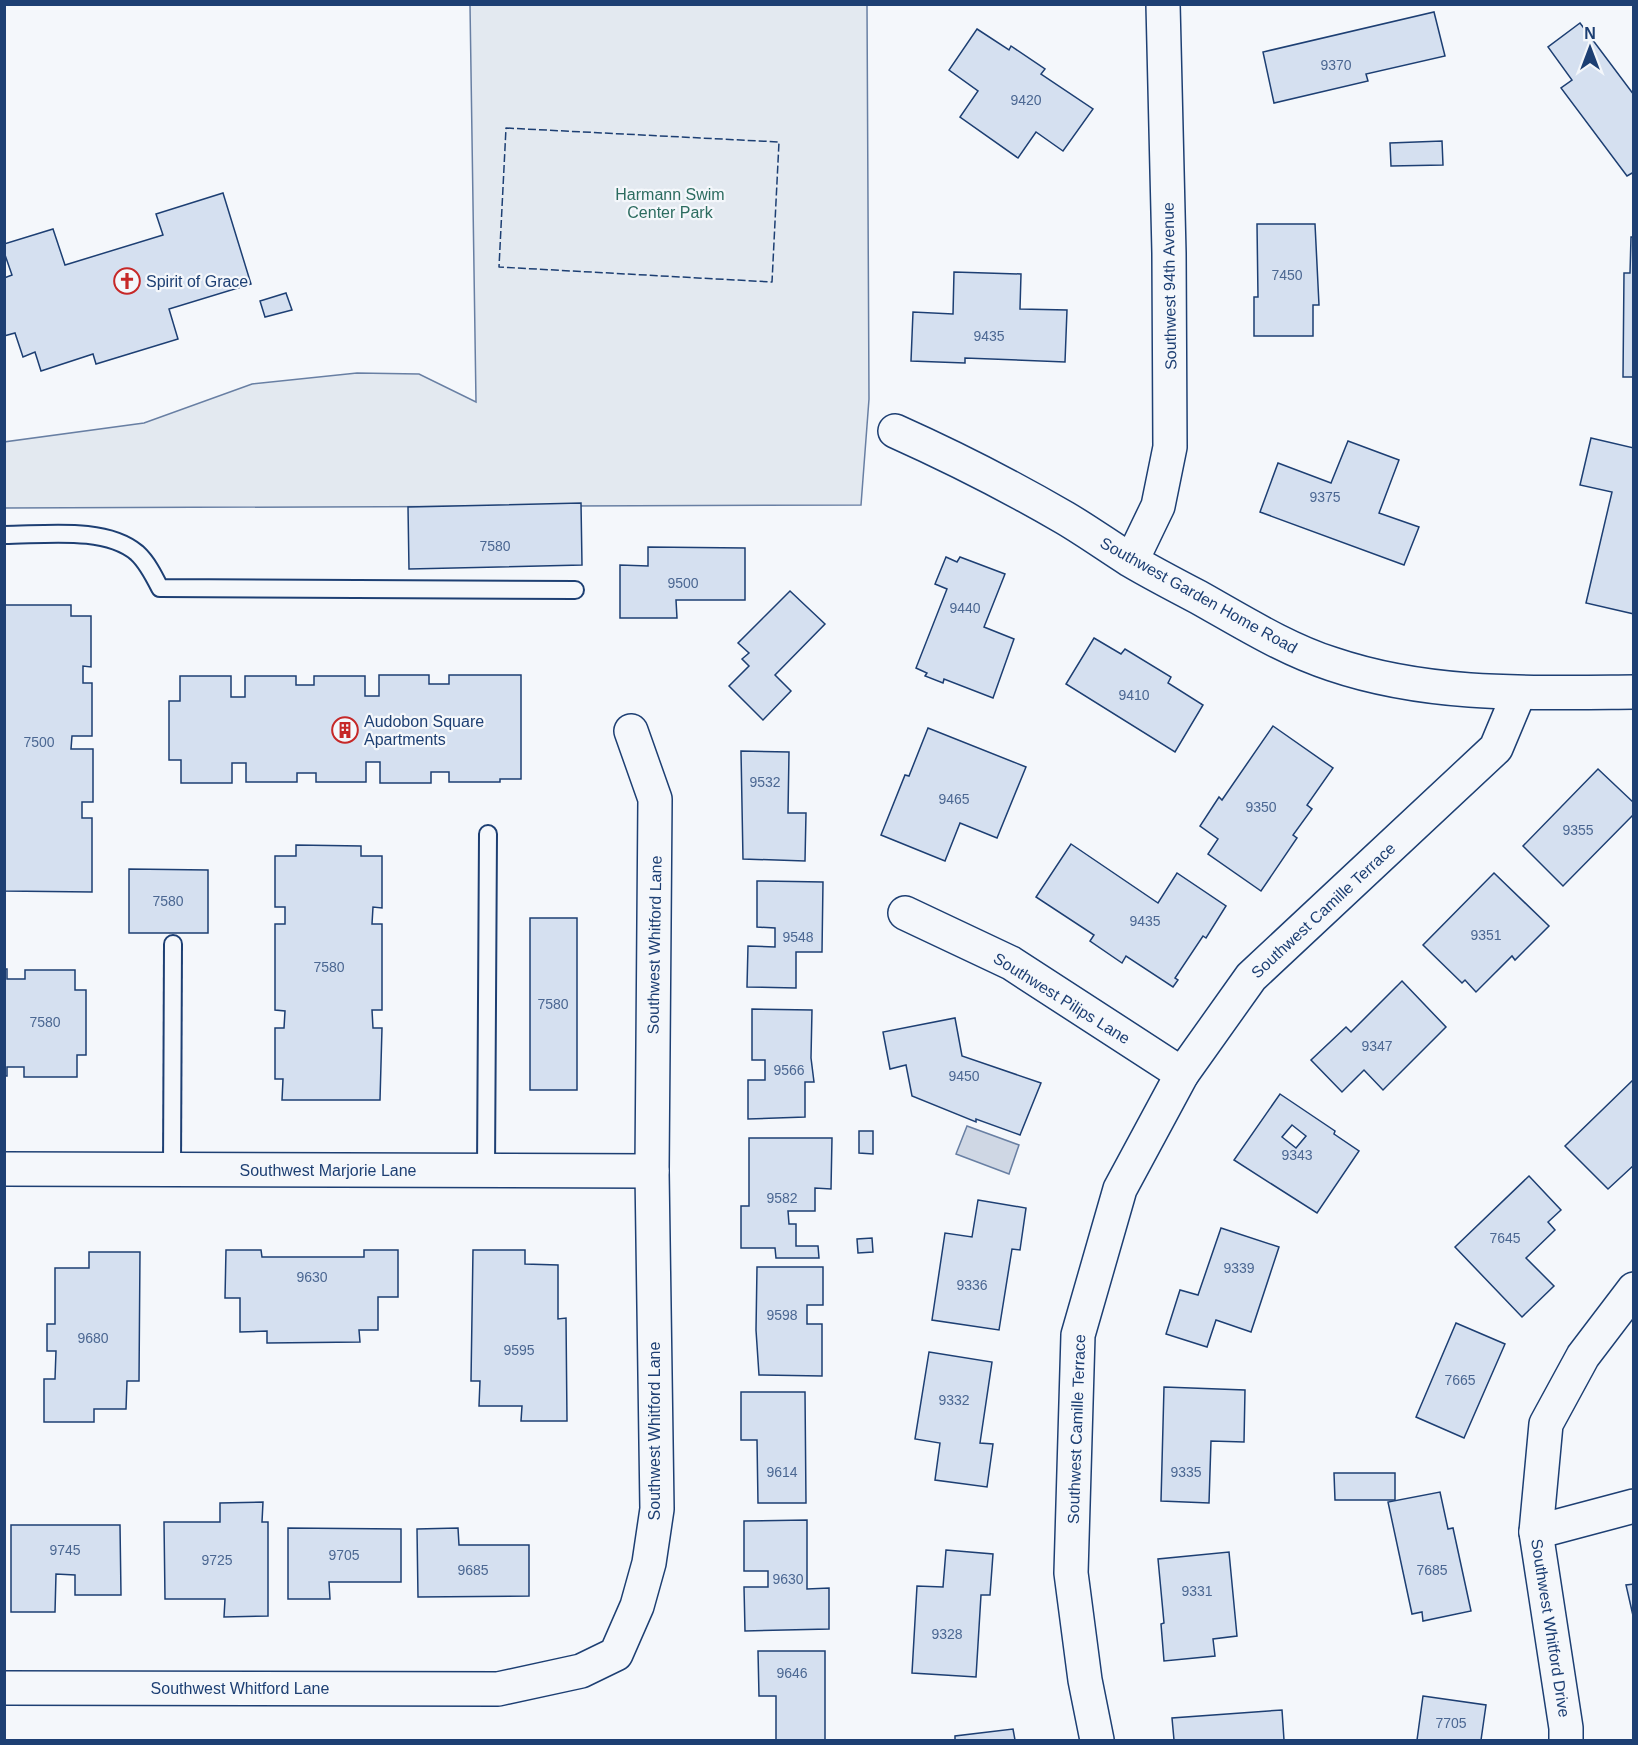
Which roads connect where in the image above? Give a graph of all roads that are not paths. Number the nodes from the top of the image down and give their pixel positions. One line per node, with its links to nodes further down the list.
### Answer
1 (1163, 4): 4 (street, Southwest 94th Avenue)
2 (895, 431): 4 (street, Southwest Garden Home Road)
3 (4, 535): 5 (lane)
4 (1132, 560): 7 (street, Southwest Garden Home Road)
5 (575, 590)
6 (1634, 692): 7 (street, Southwest Garden Home Road)
7 (1519, 693): 12 (street, Southwest Camille Terrace)
8 (631, 732): 16 (street, Southwest Whitford Lane)
9 (488, 834): 15 (lane)
10 (905, 913): 12 (street, Southwest Pilips Lane)
11 (173, 944): 14 (lane)
12 (1182, 1074): 21 (street, Southwest Camille Terrace)
13 (4, 1169): 14 (street, Southwest Marjorie Lane)
14 (172, 1169): 15 (street, Southwest Marjorie Lane)
15 (486, 1170): 16 (street, Southwest Marjorie Lane)
16 (652, 1171): 20 (street, Southwest Whitford Lane)
17 (1634, 1289): 19 (street, Southwest Whitford Drive)
18 (1634, 1506): 19 (street)
19 (1536, 1532): 22 (street, Southwest Whitford Drive)
20 (4, 1688)
21 (1097, 1740)
22 (1566, 1740)

